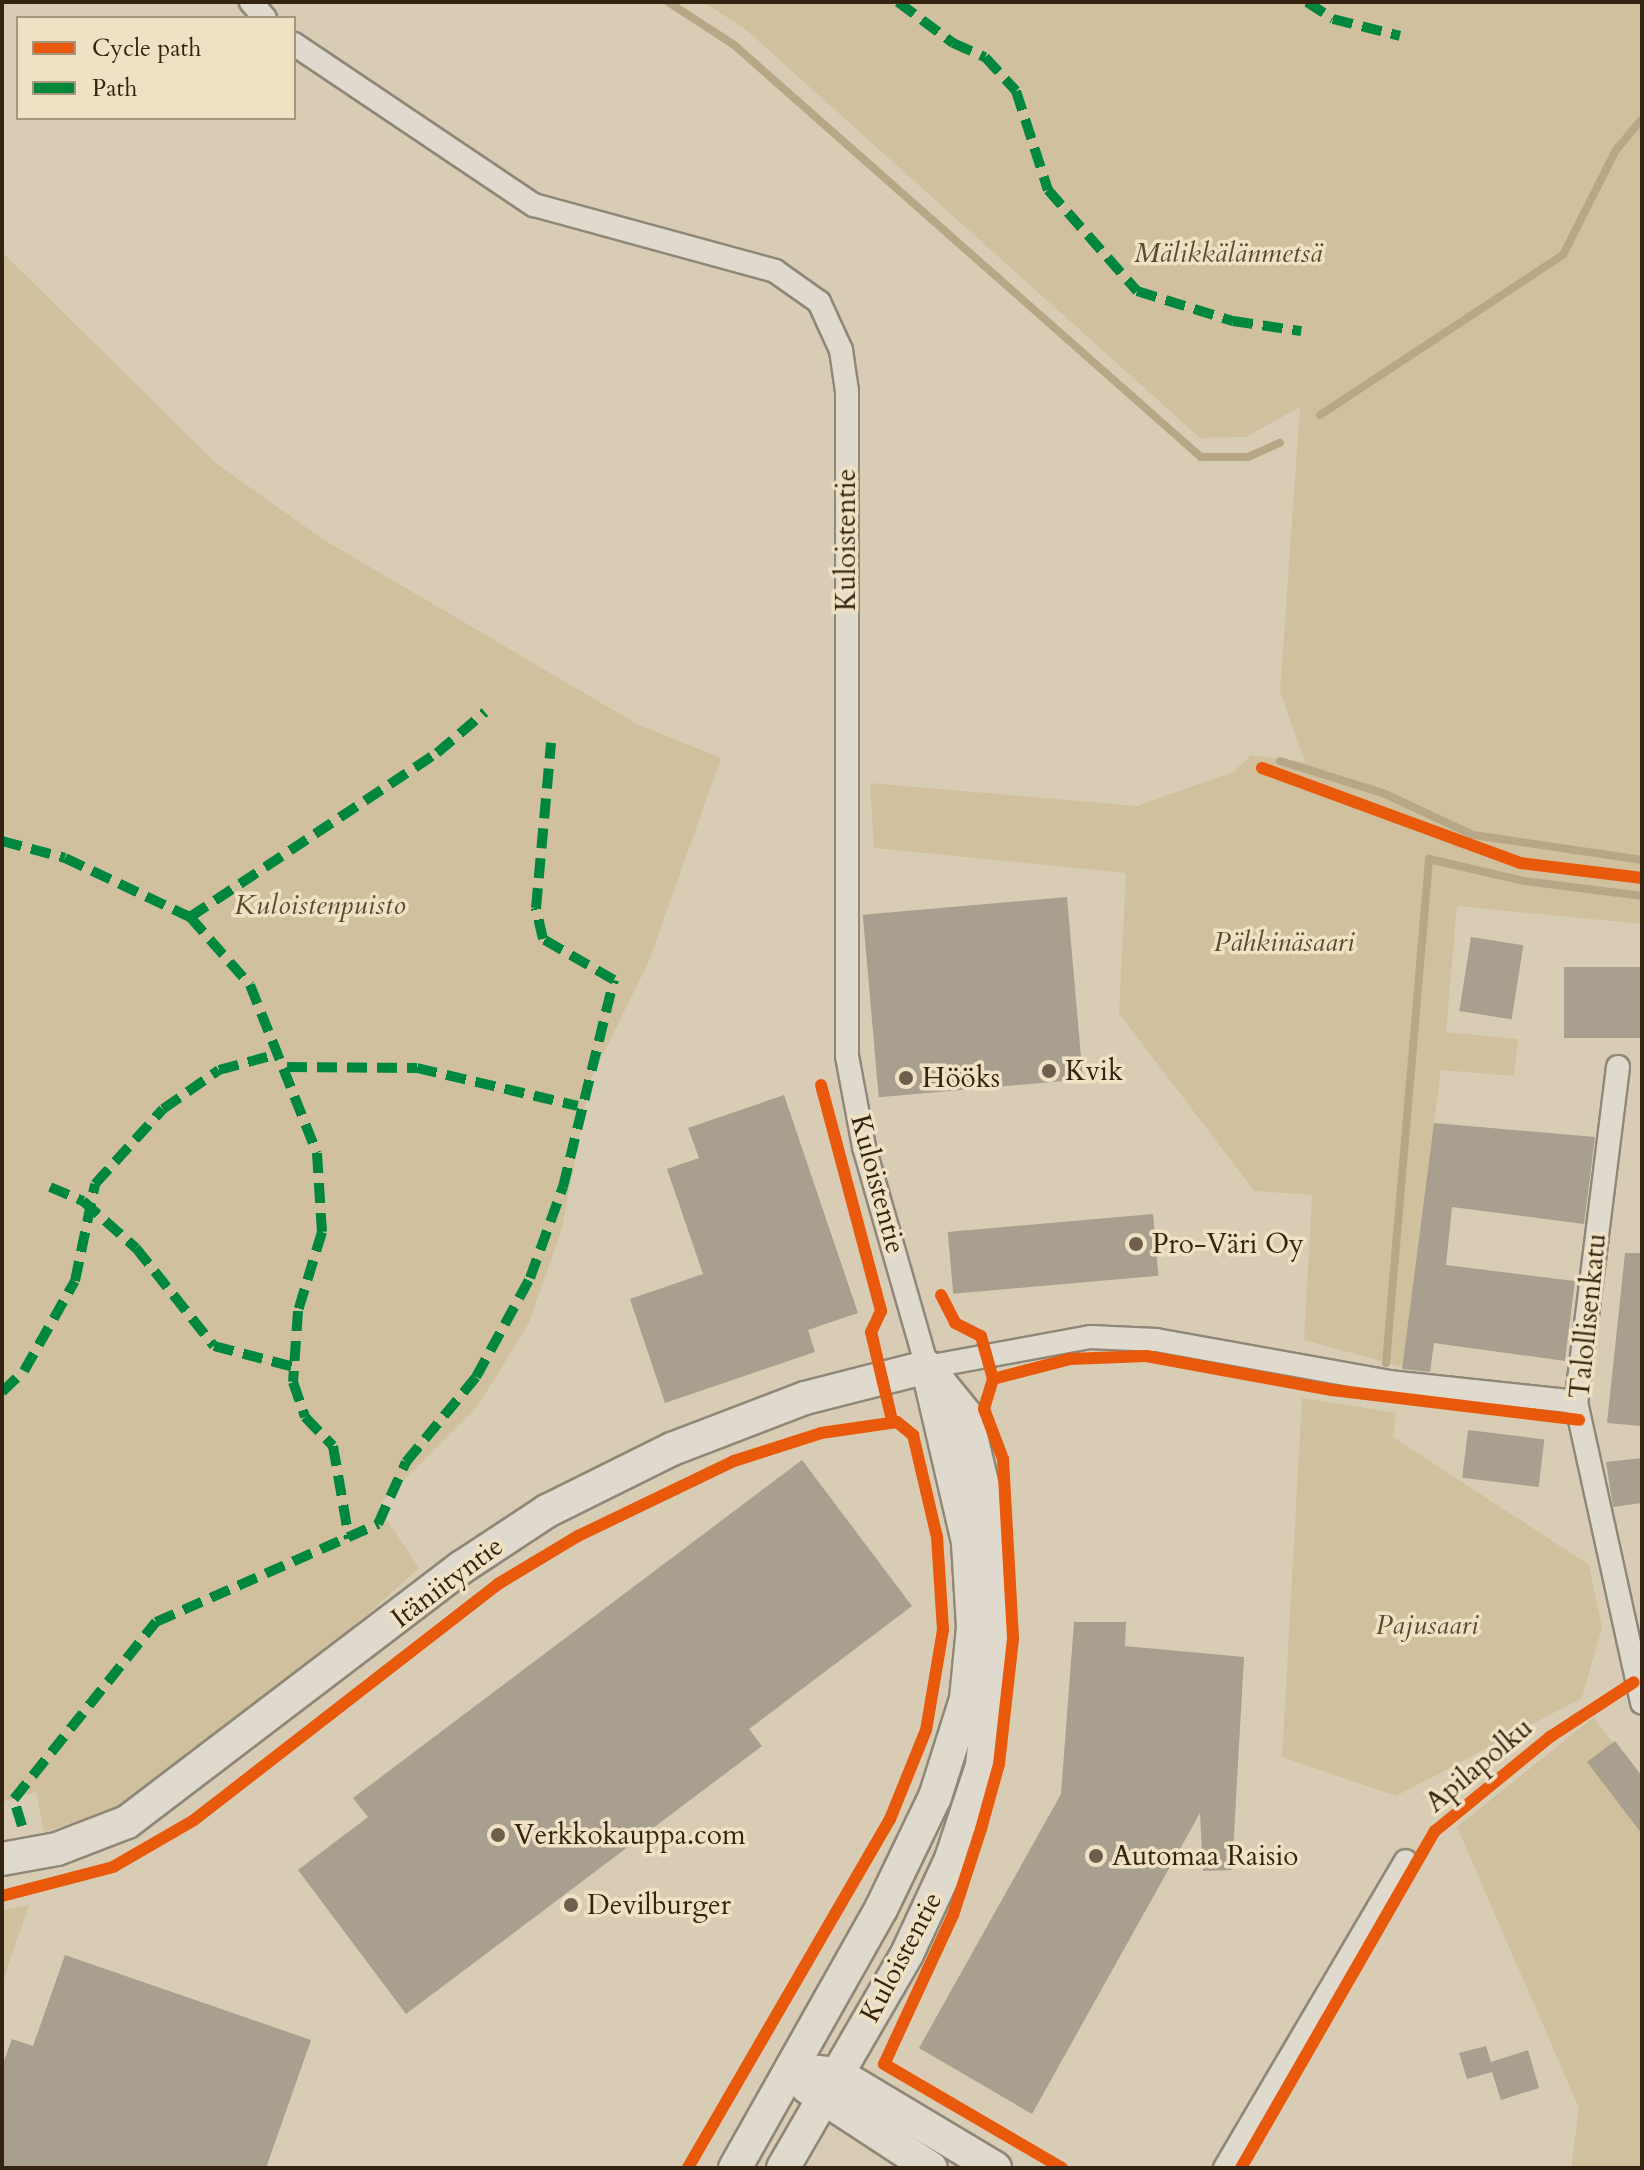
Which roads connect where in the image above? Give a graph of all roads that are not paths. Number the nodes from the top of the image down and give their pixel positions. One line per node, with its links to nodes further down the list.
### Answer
1 (296, 45): 3 (street, Kuloistentie)
2 (1618, 1067): 4 (street, Talollisenkatu)
3 (927, 1367): 4 (street); 6 (street, Itäniityntie); 8 (street, Kuloistentie); 9 (street, Kuloistentie)
4 (1576, 1402): 5 (street, Talollisenkatu)
5 (1642, 1703)
6 (2, 1859)
7 (1406, 1861): 15 (street)
8 (791, 2069): 9 (street); 10 (street); 11 (street, Kuloistentie)
9 (838, 2074): 10 (street, Kuloistentie); 14 (street)
10 (821, 2103): 12 (street, Kuloistentie); 13 (street)
11 (735, 2168)
12 (783, 2168)
13 (931, 2168)
14 (995, 2168)
15 (1225, 2168)

